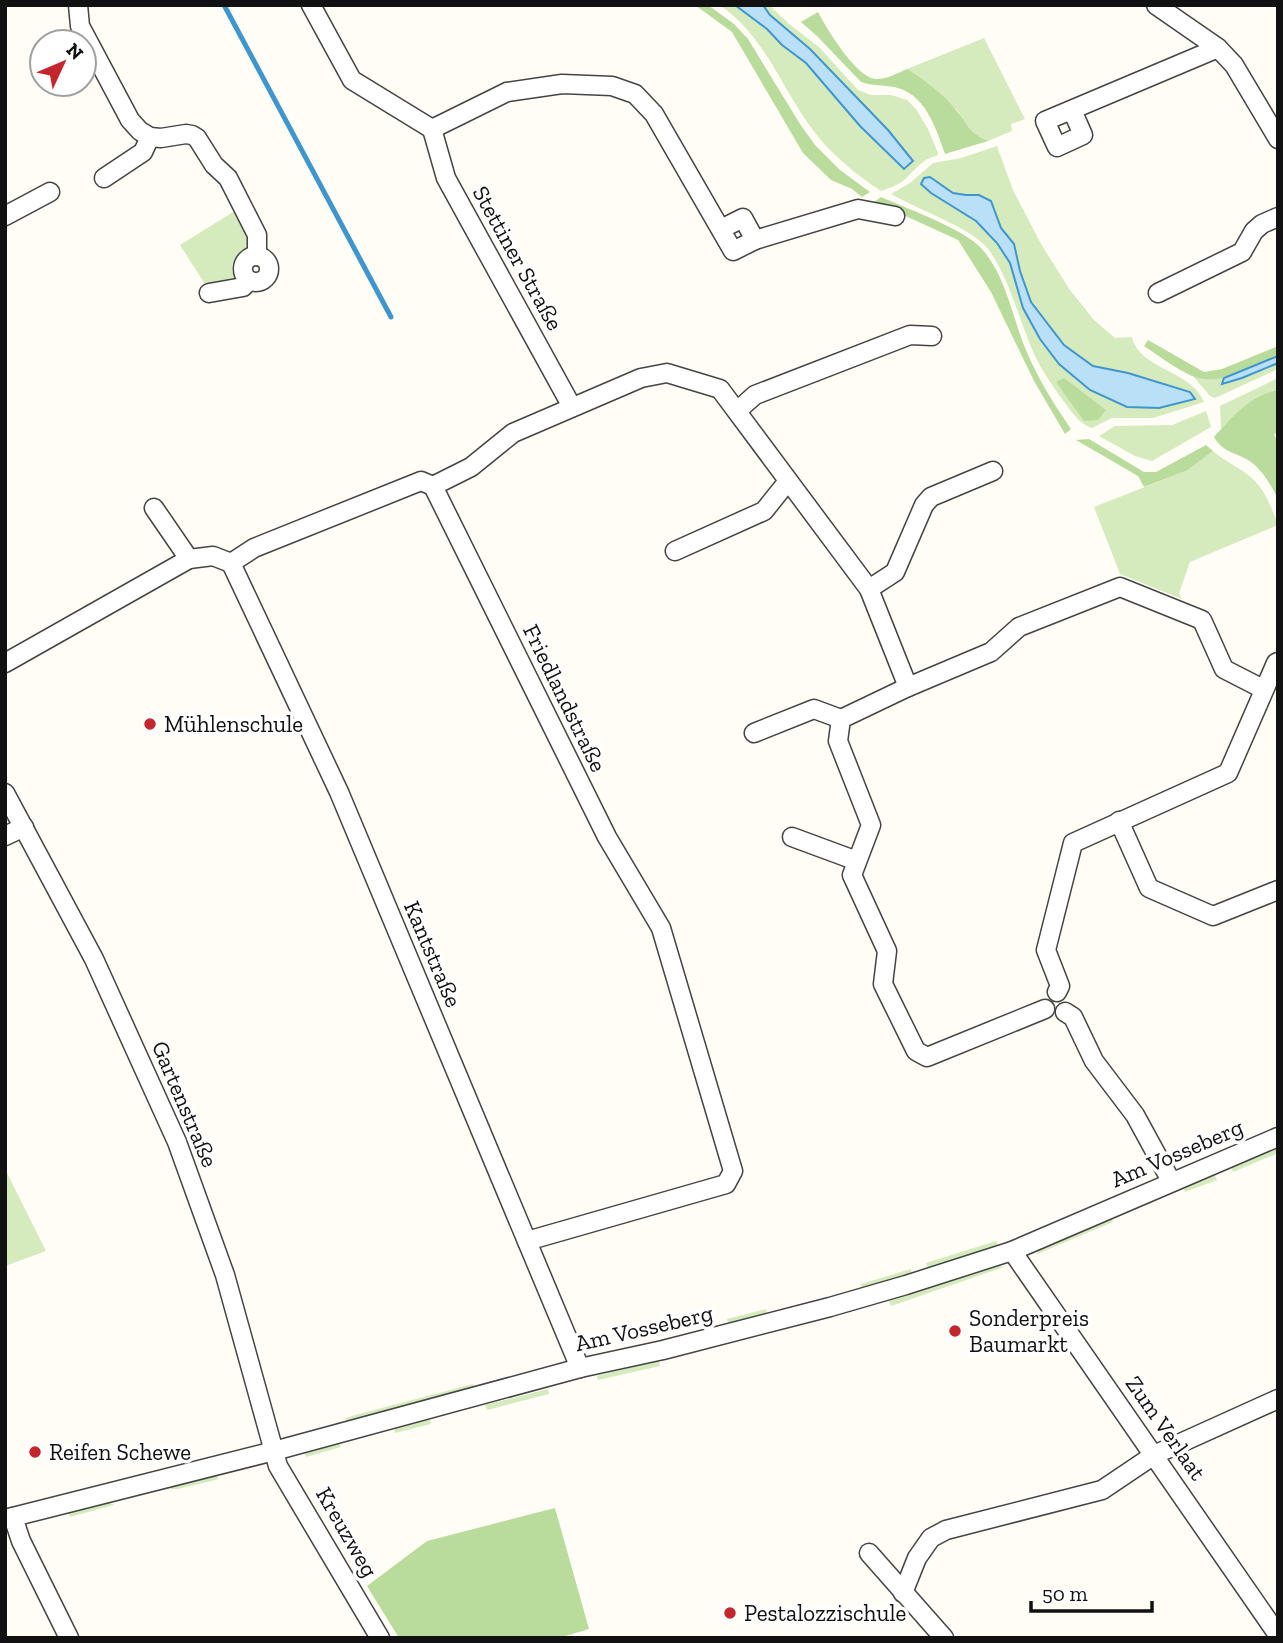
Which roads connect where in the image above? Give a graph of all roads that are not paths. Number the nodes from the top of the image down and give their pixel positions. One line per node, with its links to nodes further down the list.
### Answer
1 (78, 5): 7 (street)
2 (311, 5): 6 (street)
3 (1156, 5): 4 (street)
4 (1218, 48): 5 (street); 8 (street)
5 (1072, 110)
6 (432, 128): 14 (street); 19 (street, Stettiner Straße)
7 (150, 136): 9 (street); 16 (street)
8 (1278, 139)
9 (104, 178)
10 (50, 192): 11 (street)
11 (5, 216)
12 (895, 216): 15 (street)
13 (1278, 217): 17 (street)
14 (721, 229): 15 (street); 15 (street)
15 (755, 240)
16 (209, 293)
17 (1158, 293)
18 (932, 336): 20 (street)
19 (572, 407): 20 (street); 23 (street)
20 (737, 411): 22 (street)
21 (993, 471): 28 (street)
22 (788, 481): 25 (street); 28 (street)
23 (433, 486): 27 (street); 47 (street, Friedlandstraße)
24 (154, 508): 26 (street)
25 (675, 551)
26 (189, 559): 27 (street); 30 (street)
27 (231, 563): 47 (street, Kantstraße)
28 (869, 589): 31 (street)
29 (1278, 662): 32 (street)
30 (5, 663)
31 (908, 687): 32 (street); 33 (street)
32 (1263, 690): 36 (street)
33 (841, 719): 34 (street); 40 (street)
34 (754, 733)
35 (5, 793): 37 (street, Gartenstraße)
36 (1119, 821): 41 (street); 42 (street)
37 (24, 827): 38 (street); 51 (street, Gartenstraße)
38 (5, 836)
39 (792, 837): 40 (street)
40 (857, 861): 43 (street)
41 (1278, 890)
42 (1057, 992): 43 (street); 44 (street)
43 (1045, 1009): 44 (street)
44 (1065, 1012): 46 (street)
45 (1278, 1137): 46 (street, Am Vosseberg)
46 (1171, 1181): 48 (street, Am Vosseberg)
47 (527, 1241): 49 (street, Kantstraße)
48 (1012, 1251): 49 (street, Am Vosseberg); 52 (street, Zum Verlaat)
49 (580, 1368): 51 (street, Am Vosseberg)
50 (1278, 1399): 52 (street)
51 (274, 1451): 53 (street, Am Vosseberg); 58 (street, Kreuzweg)
52 (1154, 1455): 55 (street); 56 (street, Zum Verlaat)
53 (9, 1518): 57 (street)
54 (869, 1553): 55 (street)
55 (903, 1593): 59 (street)
56 (1278, 1635)
57 (69, 1638)
58 (380, 1638)
59 (944, 1638)

